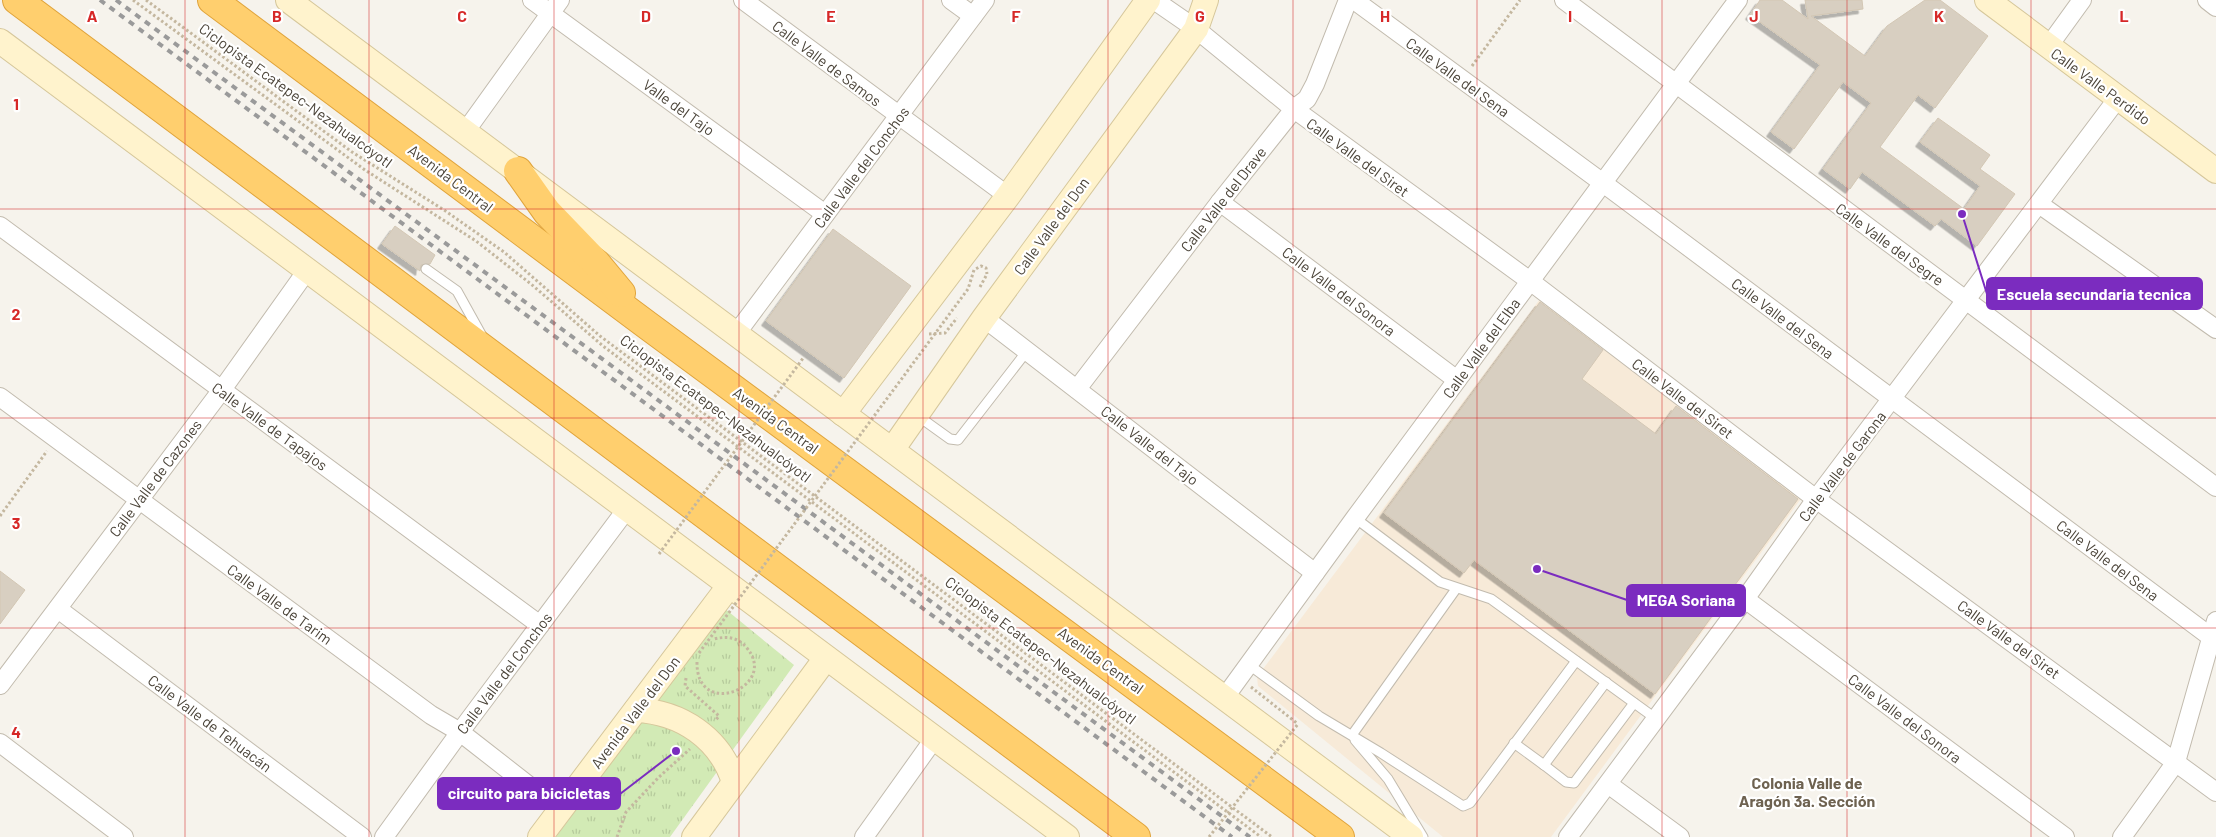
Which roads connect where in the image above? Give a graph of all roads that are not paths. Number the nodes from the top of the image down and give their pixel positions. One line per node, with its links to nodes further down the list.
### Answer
1 (17, 0): 46 (highway)
2 (212, 0): 42 (highway, Avenida Central)
3 (288, 0): 28 (main road)
4 (532, 0): 18 (street, Valle del Tajo)
5 (743, 0): 27 (street, Calle Valle de Samos)
6 (951, 0): 20 (street)
7 (985, 0): 20 (street, Calle Valle del Conchos)
8 (1148, 0): 32 (main road)
9 (1154, 0): 21 (street, Calle Valle del Siret)
10 (1206, 0): 21 (main road, Calle Valle del Don)
11 (1348, 0): 26 (street, Calle Valle del Drave)
12 (1354, 0): 31 (street, Calle Valle del Sena)
13 (1564, 0): 24 (street, Calle Valle del Segre)
14 (1738, 0): 24 (street, Calle Valle del Elba)
15 (1987, 0): 23 (main road, Calle Valle Perdido)
16 (2082, 0): 23 (street)
17 (2207, 0): 19 (street)
18 (555, 6): 28 (street); 35 (street, Valle del Tajo)
19 (2216, 7)
20 (972, 16): 27 (street, Calle Valle del Conchos)
21 (1196, 29): 26 (street, Calle Valle del Siret); 41 (main road, Calle Valle del Don)
22 (0, 41): 38 (main road)
23 (2048, 47): 25 (main road, Calle Valle Perdido)
24 (1675, 84): 31 (street, Calle Valle del Elba); 40 (street, Calle Valle del Segre)
25 (2118, 98): 30 (main road, Calle Valle Perdido); 34 (street, Calle Valle de Garona)
26 (1294, 110): 33 (street, Calle Valle del Drave); 39 (street, Calle Valle del Siret)
27 (899, 116): 32 (street, Calle Valle de Samos); 35 (street, Calle Valle del Conchos)
28 (465, 132): 29 (main road)
29 (518, 171): 42 (highway); 44 (main road)
30 (2216, 171)
31 (1603, 182): 39 (street, Calle Valle del Elba); 51 (street, Calle Valle del Sena)
32 (1008, 196): 52 (main road)
33 (1220, 202): 47 (street, Calle Valle del Sonora); 48 (street, Calle Valle del Drave)
34 (2039, 204): 40 (street, Calle Valle de Garona); 43 (street)
35 (825, 214): 44 (street, Calle Valle del Conchos)
36 (0, 226): 49 (street, Calle Valle de Tapajos)
37 (426, 269): 46 (lane)
38 (308, 270): 49 (street, Calle Valle de Cazones); 58 (main road)
39 (1530, 281): 47 (street, Calle Valle del Elba); 56 (street, Calle Valle del Siret)
40 (1966, 300): 51 (street, Calle Valle de Garona); 55 (street, Calle Valle del Segre)
41 (984, 318): 45 (street, Calle Valle del Tajo); 53 (main road, Calle Valle del Don)
42 (647, 325): 95 (highway, Avenida Central)
43 (2216, 329)
44 (736, 334): 52 (main road)
45 (1027, 351): 48 (street, Calle Valle del Tajo); 53 (lane)
46 (492, 354): 94 (highway)
47 (1457, 380): 59 (street, Calle Valle del Elba)
48 (1077, 389): 60 (street, Calle Valle del Tajo)
49 (221, 391): 57 (street, Calle Valle de Cazones); 65 (street, Calle Valle de Tapajos)
50 (0, 396): 57 (street, Calle Valle de Tarim)
51 (1893, 398): 56 (street, Calle Valle de Garona); 66 (street, Calle Valle del Sena)
52 (843, 414): 54 (main road)
53 (916, 414): 54 (main road, Calle Valle del Don)
54 (892, 450): 72 (main road)
55 (2216, 487)
56 (1816, 499): 63 (street, Calle Valle de Garona); 81 (street, Calle Valle del Siret)
57 (139, 500): 64 (street, Calle Valle de Cazones); 76 (street, Calle Valle de Tarim)
58 (626, 510): 61 (main road); 65 (street, Calle Valle del Conchos)
59 (1355, 518): 60 (street, Calle Valle del Elba); 62 (lane)
60 (1315, 572): 69 (street, Calle Valle del Elba)
61 (729, 586): 67 (main road); 74 (main road, Avenida Valle del Don)
62 (1456, 589): 68 (lane); 77 (lane)
63 (1745, 598): 75 (street, Calle Valle de Garona); 100 (street, Calle Valle del Sonora)
64 (58, 609): 71 (street, Calle Valle de Cazones); 88 (street, Calle Valle de Tehuacán)
65 (540, 625): 76 (street, Calle Valle del Conchos)
66 (2214, 629): 81 (street)
67 (826, 658): 78 (main road); 83 (main road)
68 (1576, 661): 70 (lane); 80 (lane)
69 (1248, 664): 72 (street, Calle Valle del Elba); 77 (lane)
70 (1606, 682): 73 (lane); 82 (lane)
71 (0, 685)
72 (1225, 697): 96 (main road)
73 (1634, 703): 75 (lane); 82 (lane)
74 (636, 710): 83 (main road); 86 (main road, Avenida Valle del Don)
75 (1655, 718): 84 (street, Calle Valle de Garona)
76 (460, 732): 86 (street, Calle Valle de Tarim); 89 (street, Calle Valle del Conchos)
77 (1352, 735): 80 (lane); 97 (lane)
78 (934, 739): 92 (street); 93 (main road)
79 (0, 743): 87 (street)
80 (1514, 743): 82 (lane)
81 (2176, 762): 85 (street, Calle Valle del Siret); 101 (street)
82 (1544, 765)
83 (734, 782): 91 (main road)
84 (1608, 784): 98 (street, Calle Valle de Garona); 99 (street)
85 (2216, 792)
86 (560, 810): 90 (main road, Avenida Valle del Don)
87 (124, 837)
88 (362, 837)
89 (384, 837)
90 (540, 837)
91 (694, 837)
92 (864, 837)
93 (1066, 837)
94 (1136, 837)
95 (1340, 837)
96 (1410, 837)
97 (1423, 837)
98 (1568, 837)
99 (1680, 837)
100 (2065, 837)
101 (2122, 837)

